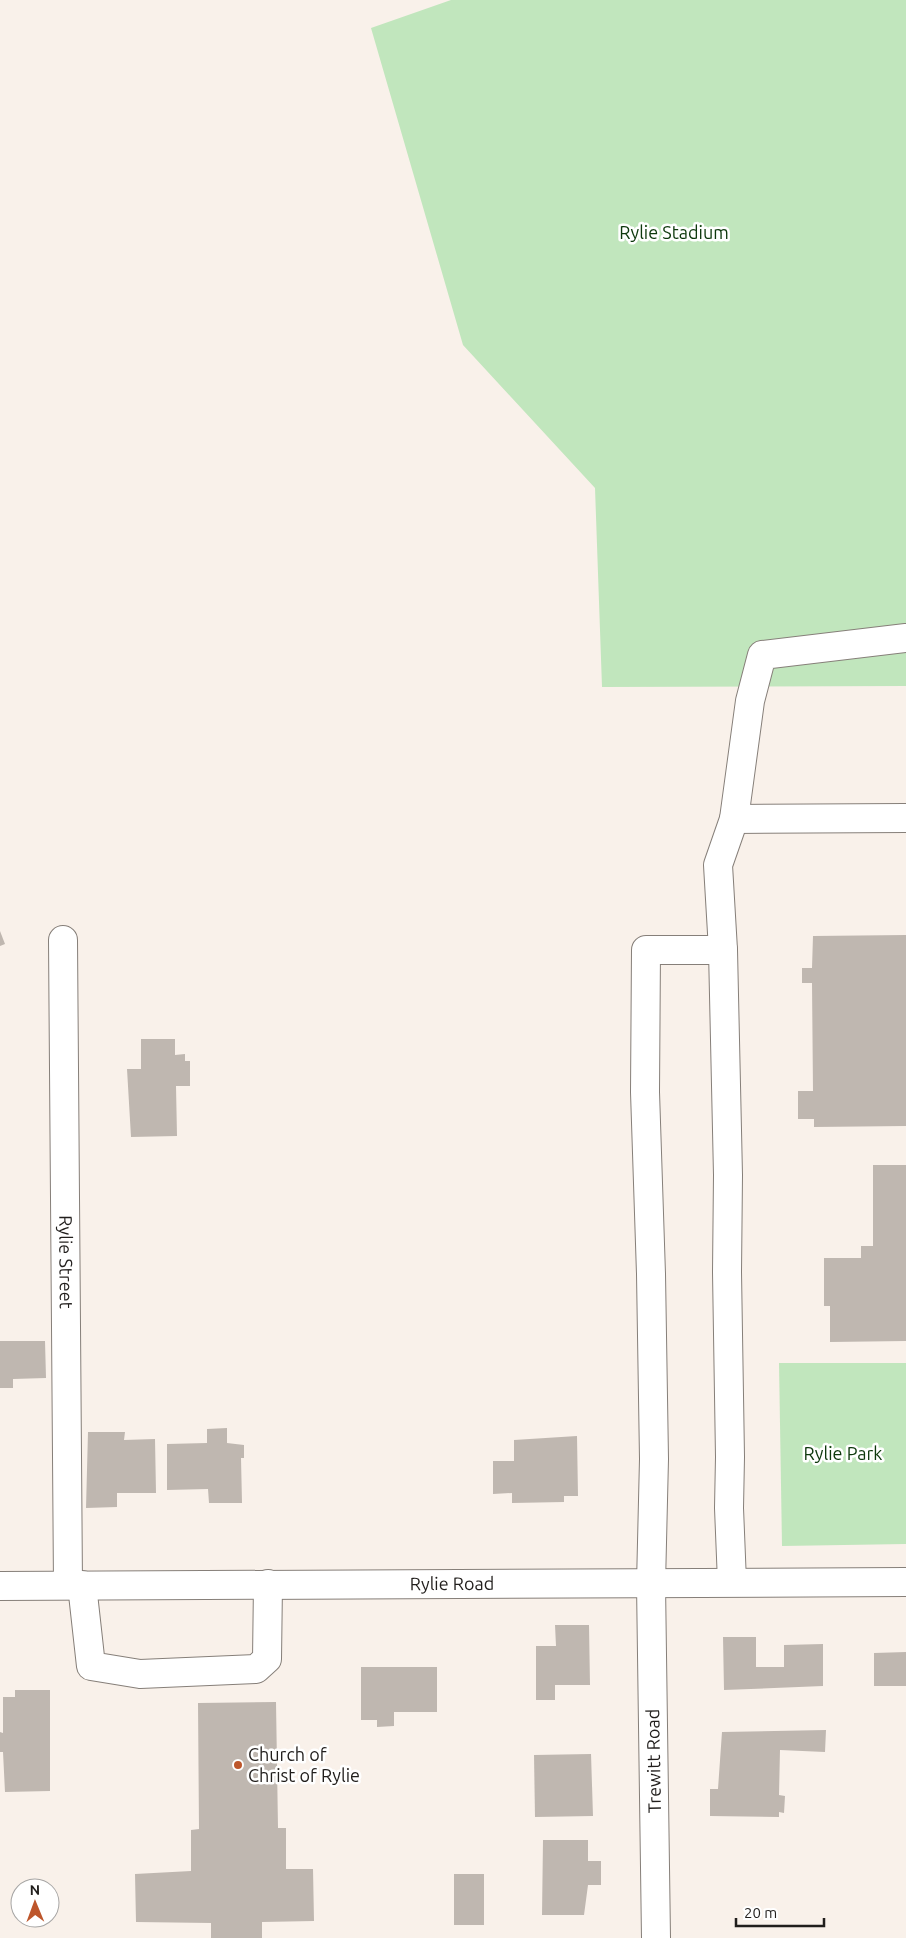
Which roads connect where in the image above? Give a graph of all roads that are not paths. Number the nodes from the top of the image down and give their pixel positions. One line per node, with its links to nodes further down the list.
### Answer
1 (906, 638): 3 (street)
2 (906, 818): 3 (street)
3 (734, 819): 5 (street)
4 (63, 940): 10 (street, Rylie Street)
5 (723, 950): 6 (street); 9 (street, Trewitt Road)
6 (732, 1582): 7 (street, Rylie Road); 9 (street, Rylie Road)
7 (906, 1582)
8 (268, 1584): 9 (street, Rylie Road); 10 (street, Rylie Road); 10 (street, Rylie Street)
9 (651, 1584): 12 (street, Trewitt Road)
10 (75, 1585): 11 (street, Rylie Road)
11 (0, 1586)
12 (656, 1938)

